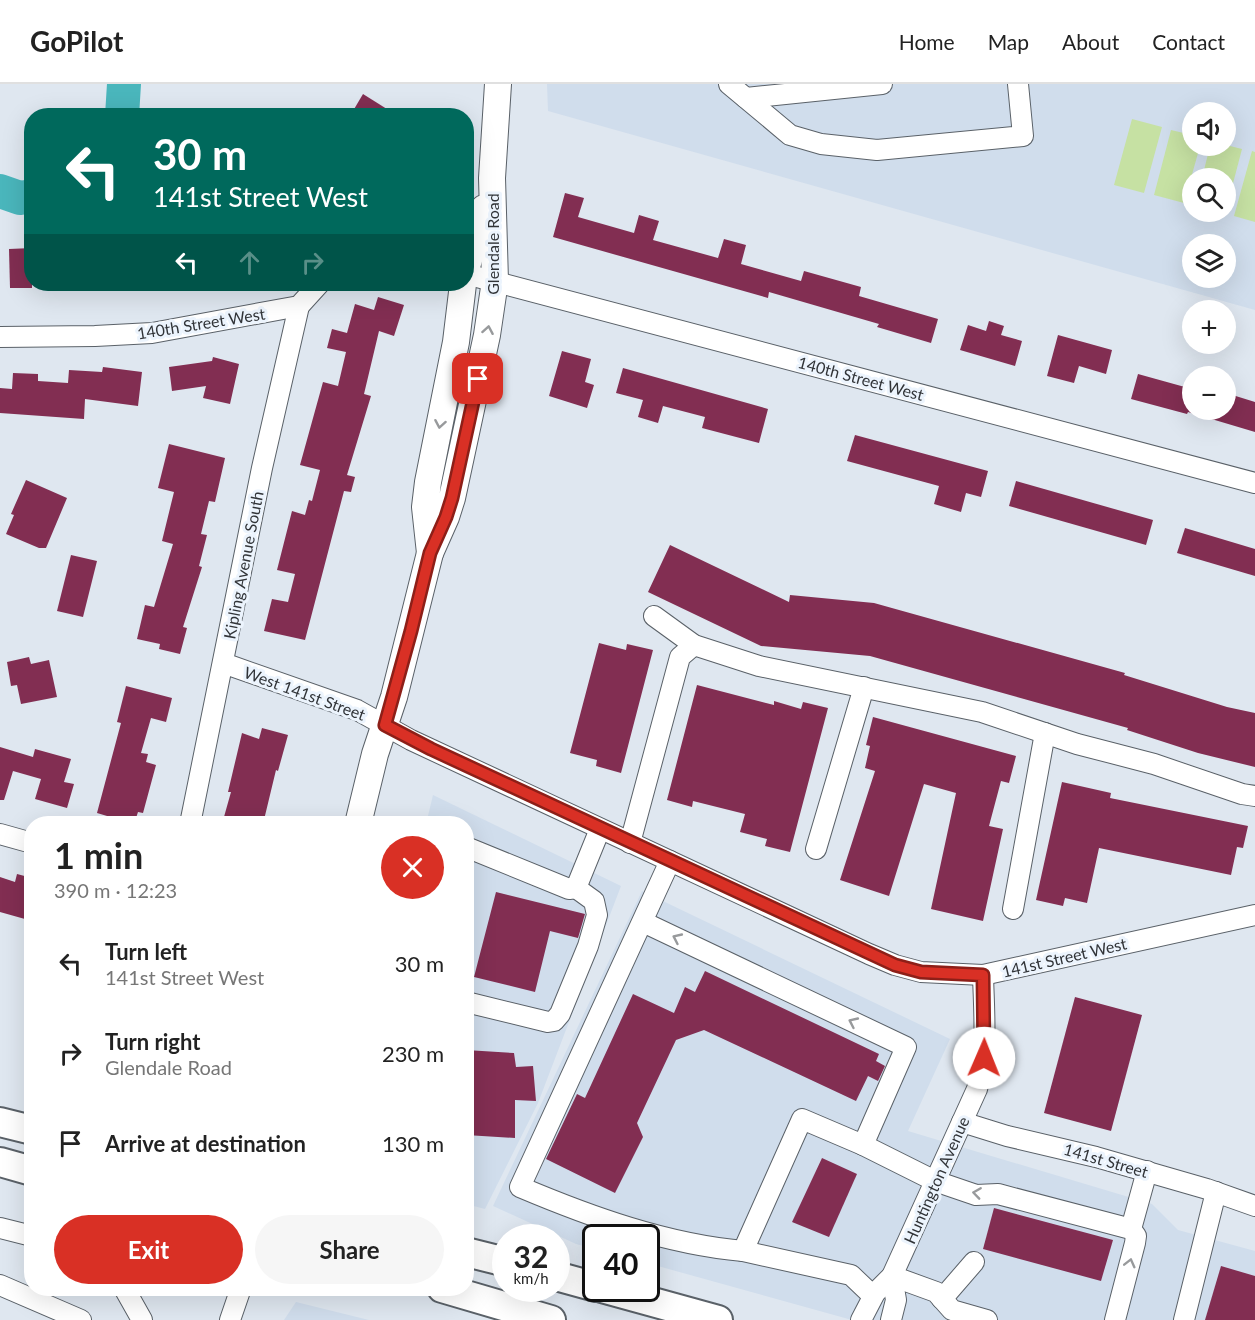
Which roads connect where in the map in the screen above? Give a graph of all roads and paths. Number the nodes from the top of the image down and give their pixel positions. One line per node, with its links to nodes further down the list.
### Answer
1 (498, 84): 6 (main road, Glendale Road)
2 (729, 84): 5 (street)
3 (882, 84): 5 (street)
4 (1018, 84): 5 (street)
5 (746, 98)
6 (492, 178): 7 (main road, Glendale Road); 9 (main road, Glendale Road)
7 (474, 243)
8 (474, 274): 9 (street, 140th Street West)
9 (495, 281): 14 (street, 140th Street West); 15 (main road, Glendale Road, one-way to 9)
10 (313, 291): 12 (street)
11 (462, 291): 15 (main road, Glendale Road, one-way to 15)
12 (299, 306): 13 (street, 140th Street West); 18 (street, Kipling Avenue South)
13 (0, 337)
14 (1255, 483)
15 (430, 553): 20 (main road, Glendale Road)
16 (654, 616): 17 (street)
17 (694, 645): 19 (street); 28 (street)
18 (223, 663): 20 (street, West 141st Street); 23 (street, Kipling Avenue South)
19 (864, 687): 21 (street); 29 (street)
20 (385, 725): 24 (main road, Glendale Road); 25 (street, 141st Street West)
21 (1046, 733): 22 (street); 33 (street)
22 (1255, 796)
23 (192, 816)
24 (360, 816)
25 (600, 828): 28 (street, 141st Street West); 32 (street)
26 (0, 834): 27 (street)
27 (24, 841)
28 (630, 843): 31 (street, 141st Street West)
29 (816, 849)
30 (474, 850): 32 (street)
31 (670, 861): 35 (street); 36 (street, 141st Street West)
32 (576, 888): 37 (street)
33 (1013, 909)
34 (1255, 915): 36 (street, 141st Street West)
35 (643, 922): 41 (street, one-way to 35); 51 (street)
36 (983, 975): 39 (street, Huntington Avenue)
37 (474, 1004)
38 (0, 1122): 40 (highway)
39 (962, 1122): 44 (street, 141st Street); 45 (street, Huntington Avenue)
40 (24, 1129)
41 (863, 1145): 45 (street); 51 (street)
42 (0, 1162): 43 (highway)
43 (24, 1169)
44 (1147, 1172): 46 (street, 141st Street); 49 (street)
45 (935, 1181): 49 (street, one-way to 45); 55 (street, Huntington Avenue)
46 (1216, 1192): 47 (street, 141st Street); 74 (street)
47 (1253, 1203)
48 (0, 1228): 50 (street)
49 (1131, 1229): 73 (street, one-way to 49)
50 (24, 1234)
51 (743, 1251): 62 (street)
52 (474, 1254): 53 (highway)
53 (492, 1258)
54 (974, 1262): 63 (street)
55 (892, 1276): 62 (street, Huntington Avenue); 63 (street); 71 (street, Huntington Avenue)
56 (0, 1285): 57 (street)
57 (24, 1295)
58 (25, 1296): 66 (street)
59 (128, 1296): 67 (street)
60 (238, 1296): 68 (street)
61 (470, 1296): 65 (highway)
62 (873, 1296): 70 (street, Huntington Avenue)
63 (942, 1299): 72 (street)
64 (653, 1302): 69 (highway)
65 (548, 1318)
66 (81, 1320)
67 (142, 1320)
68 (230, 1320)
69 (718, 1320)
70 (861, 1320)
71 (891, 1320)
72 (987, 1320)
73 (1115, 1320)
74 (1184, 1320)

